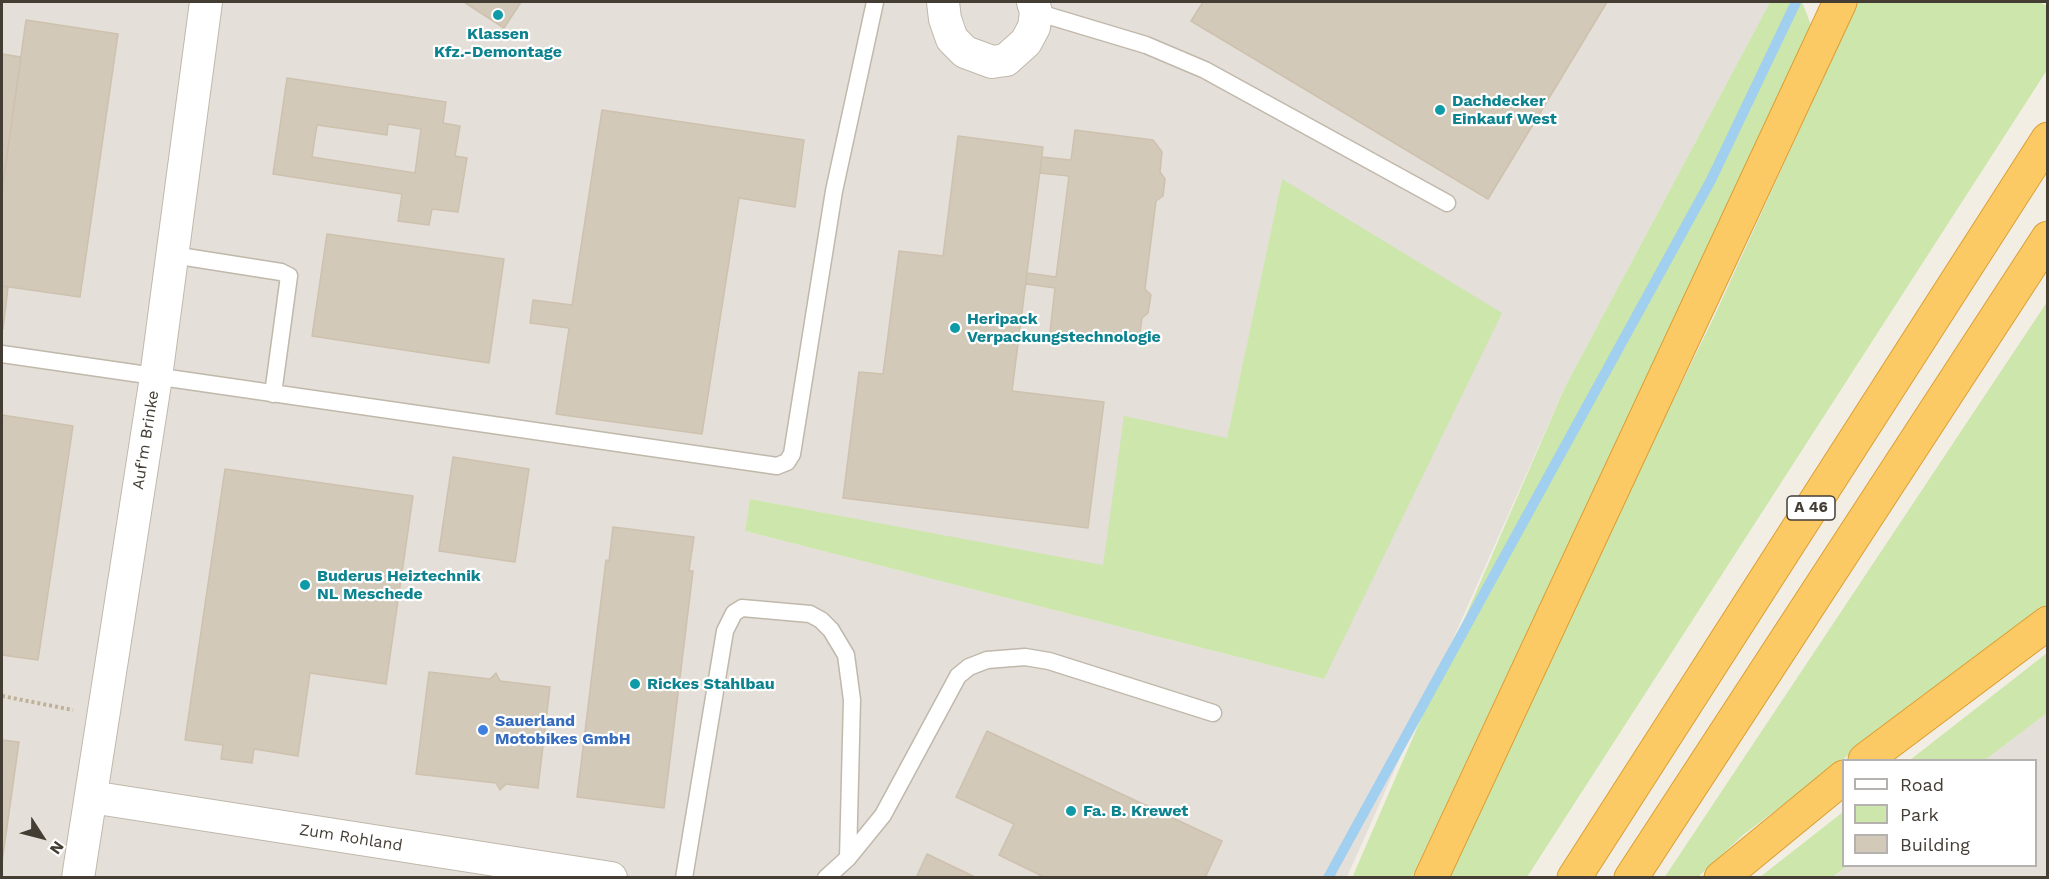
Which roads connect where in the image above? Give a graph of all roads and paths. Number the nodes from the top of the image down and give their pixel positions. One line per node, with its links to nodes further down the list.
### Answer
1 (206, 2): 9 (street, Auf'm Brinke)
2 (875, 2): 12 (lane)
3 (943, 2): 5 (street)
4 (1840, 2): 25 (highway)
5 (1035, 7): 7 (lane)
6 (2048, 139): 26 (highway, A 46)
7 (1447, 203)
8 (2048, 238): 27 (highway, A 46)
9 (173, 255): 11 (street, Auf'm Brinke); 12 (lane)
10 (2, 354): 11 (lane)
11 (156, 377): 12 (lane); 16 (street, Auf'm Brinke)
12 (273, 394)
13 (2048, 623): 17 (highway)
14 (2, 696): 16 (path)
15 (1213, 713): 20 (lane)
16 (104, 714): 19 (street, Auf'm Brinke)
17 (1866, 759)
18 (1842, 779): 28 (highway)
19 (91, 797): 21 (street, Auf'm Brinke); 22 (street, Zum Rohland)
20 (848, 858): 23 (lane); 24 (lane)
21 (78, 878)
22 (611, 878)
23 (684, 878)
24 (826, 878)
25 (1431, 878)
26 (1574, 878)
27 (1631, 878)
28 (1721, 878)

